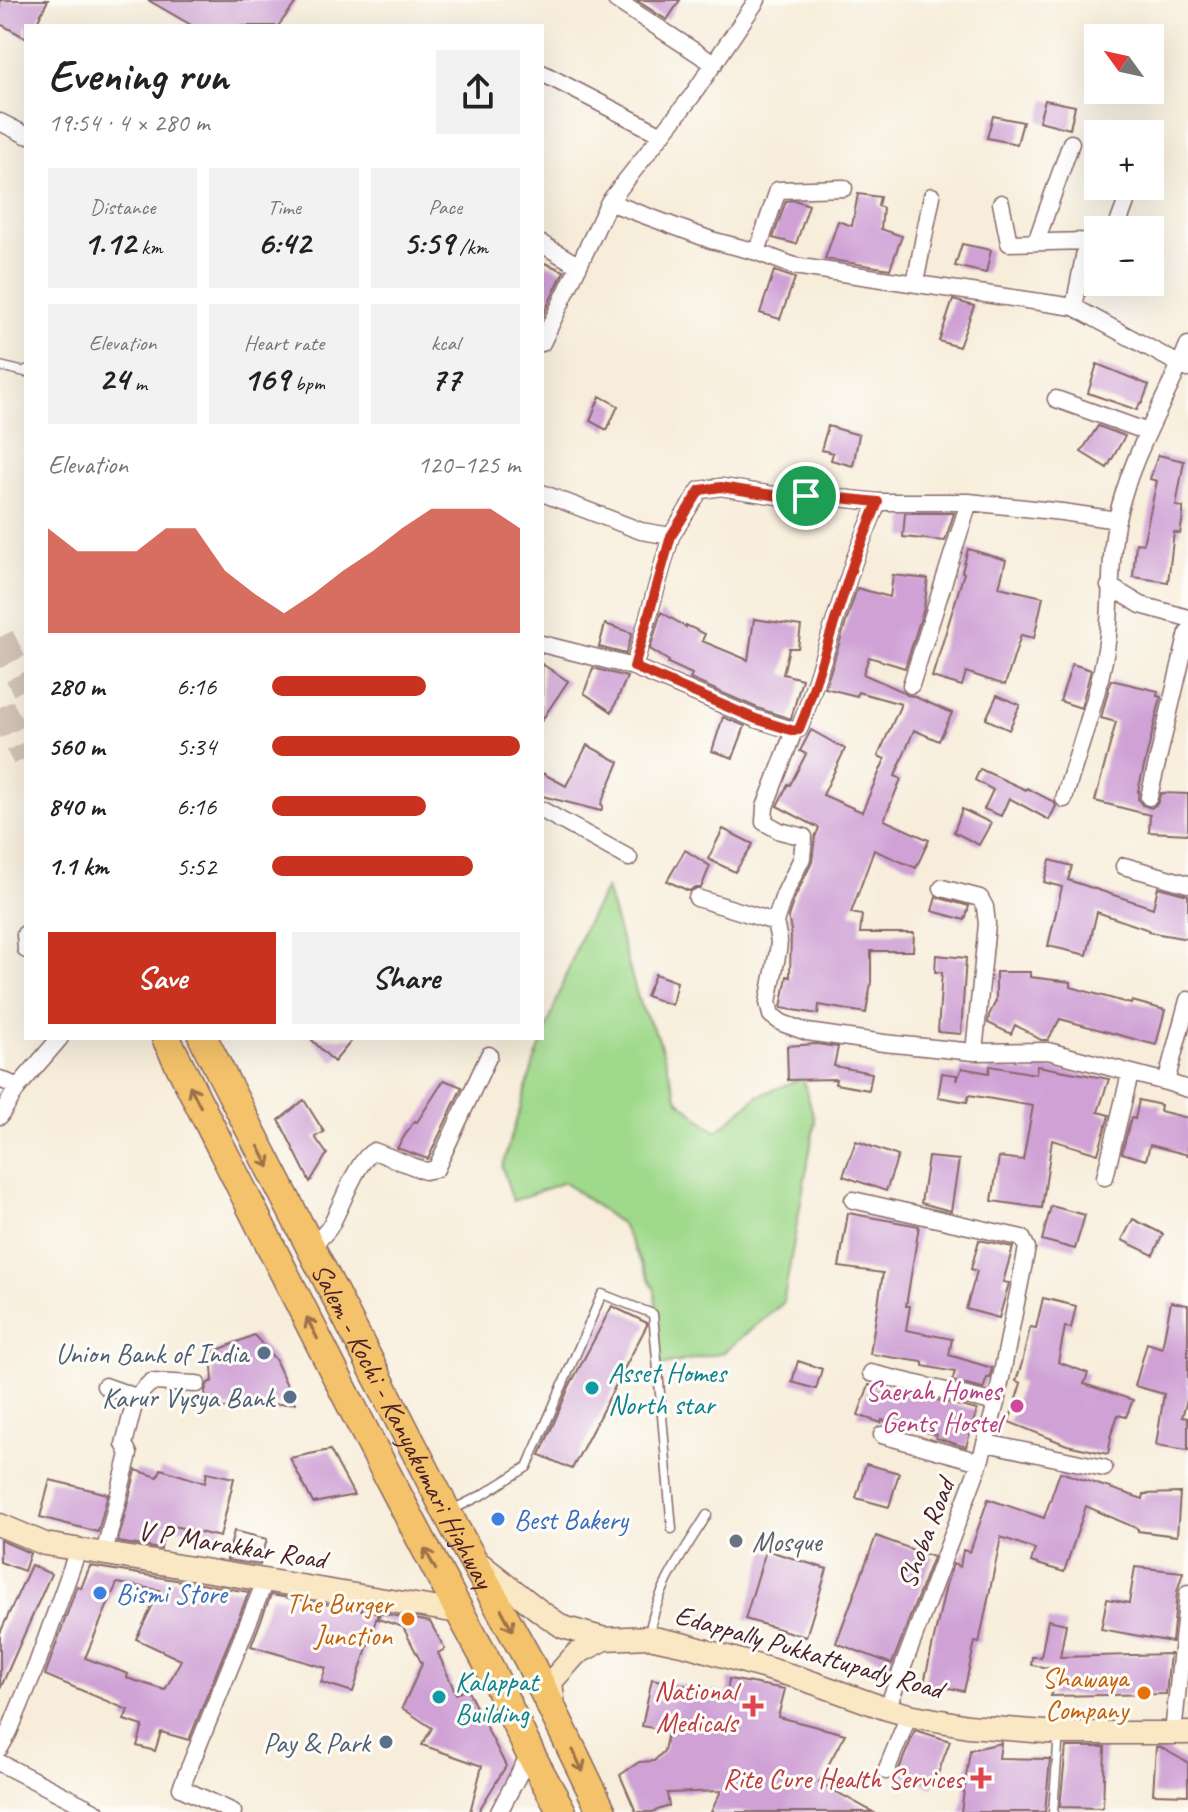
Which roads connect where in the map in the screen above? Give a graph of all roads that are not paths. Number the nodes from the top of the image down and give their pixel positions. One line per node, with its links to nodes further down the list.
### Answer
1 (616, 0): 3 (street)
2 (757, 0): 3 (street)
3 (714, 64): 7 (street)
4 (544, 74): 7 (street)
5 (0, 122): 6 (street)
6 (24, 134)
7 (662, 135): 11 (street)
8 (1071, 143): 14 (street)
9 (844, 188): 16 (street)
10 (932, 196): 19 (street)
11 (609, 202): 16 (street); 17 (street)
12 (1001, 203): 14 (street)
13 (1084, 239): 14 (street)
14 (1036, 242)
15 (544, 245): 17 (street)
16 (757, 252): 19 (street)
17 (579, 266): 21 (street)
18 (1084, 271): 20 (street)
19 (915, 283): 20 (street)
20 (1074, 307): 24 (street)
21 (544, 339)
22 (1188, 345): 24 (street)
23 (0, 366): 25 (lane)
24 (1184, 366): 27 (street)
25 (24, 371)
26 (1056, 399): 27 (street)
27 (1148, 432): 31 (street)
28 (544, 494): 32 (street)
29 (878, 502): 30 (street); 32 (street); 39 (street)
30 (969, 502): 31 (street); 38 (street)
31 (1117, 520): 33 (street)
32 (671, 536): 37 (street)
33 (1109, 586): 34 (street); 41 (street)
34 (1188, 618)
35 (1188, 632): 40 (street)
36 (544, 644): 37 (street)
37 (634, 667): 39 (street)
38 (911, 685)
39 (794, 731): 48 (street)
40 (1149, 797)
41 (1064, 799)
42 (544, 811): 43 (street)
43 (629, 858)
44 (1124, 866): 45 (street)
45 (1188, 884)
46 (942, 888): 53 (street)
47 (697, 898): 48 (street)
48 (775, 922): 53 (street)
49 (1188, 1000): 57 (street)
50 (58, 1040): 58 (street)
51 (167, 1040): 81 (highway, Salem - Kochi - Kanyakumari Highway, one-way to 51)
52 (204, 1040): 63 (highway, Salem - Kochi - Kanyakumari Highway, one-way to 63)
53 (974, 1052): 55 (street)
54 (489, 1055): 63 (street)
55 (1130, 1074): 57 (street); 61 (street)
56 (0, 1079): 58 (street)
57 (1166, 1082): 59 (street)
58 (18, 1087): 60 (street)
59 (1188, 1089)
60 (0, 1116)
61 (1105, 1177)
62 (853, 1200): 68 (street, Shoba Road)
63 (311, 1247): 74 (highway, Salem - Kochi - Kanyakumari Highway)
64 (871, 1373): 68 (street)
65 (197, 1384): 67 (street)
66 (105, 1386): 67 (street)
67 (136, 1397): 78 (street)
68 (996, 1403): 70 (street, Shoba Road)
69 (882, 1435): 71 (street)
70 (986, 1443): 71 (street, Shoba Road); 72 (street)
71 (980, 1462): 85 (street, Shoba Road)
72 (1104, 1468)
73 (707, 1515): 82 (lane)
74 (451, 1520): 76 (lane); 83 (main road); 84 (highway, Salem - Kochi - Kanyakumari Highway, one-way to 84)
75 (0, 1525): 77 (main road, V P Marakkar Road)
76 (672, 1529)
77 (78, 1550): 78 (main road, V P Marakkar Road); 88 (street)
78 (104, 1554): 79 (main road, V P Marakkar Road)
79 (266, 1579): 81 (main road, V P Marakkar Road); 93 (street)
80 (1188, 1593): 87 (street)
81 (458, 1612): 89 (highway, Salem - Kochi - Kanyakumari Highway)
82 (649, 1637): 83 (main road, Edappally Pukkattupady Road); 85 (main road, Edappally Pukkattupady Road)
83 (605, 1639): 84 (main road)
84 (554, 1711): 96 (highway, Salem - Kochi - Kanyakumari Highway, one-way to 96)
85 (898, 1712): 86 (main road, Edappally Pukkattupady Road); 91 (street, Shoba Road)
86 (1059, 1733): 87 (main road, Edappally Pukkattupady Road); 97 (lane)
87 (1180, 1733)
88 (0, 1748)
89 (530, 1753): 94 (street); 95 (highway, Salem - Kochi - Kanyakumari Highway)
90 (0, 1763): 92 (street)
91 (886, 1771)
92 (96, 1812)
93 (233, 1812)
94 (499, 1812)
95 (562, 1812)
96 (602, 1812)
97 (1053, 1812)

